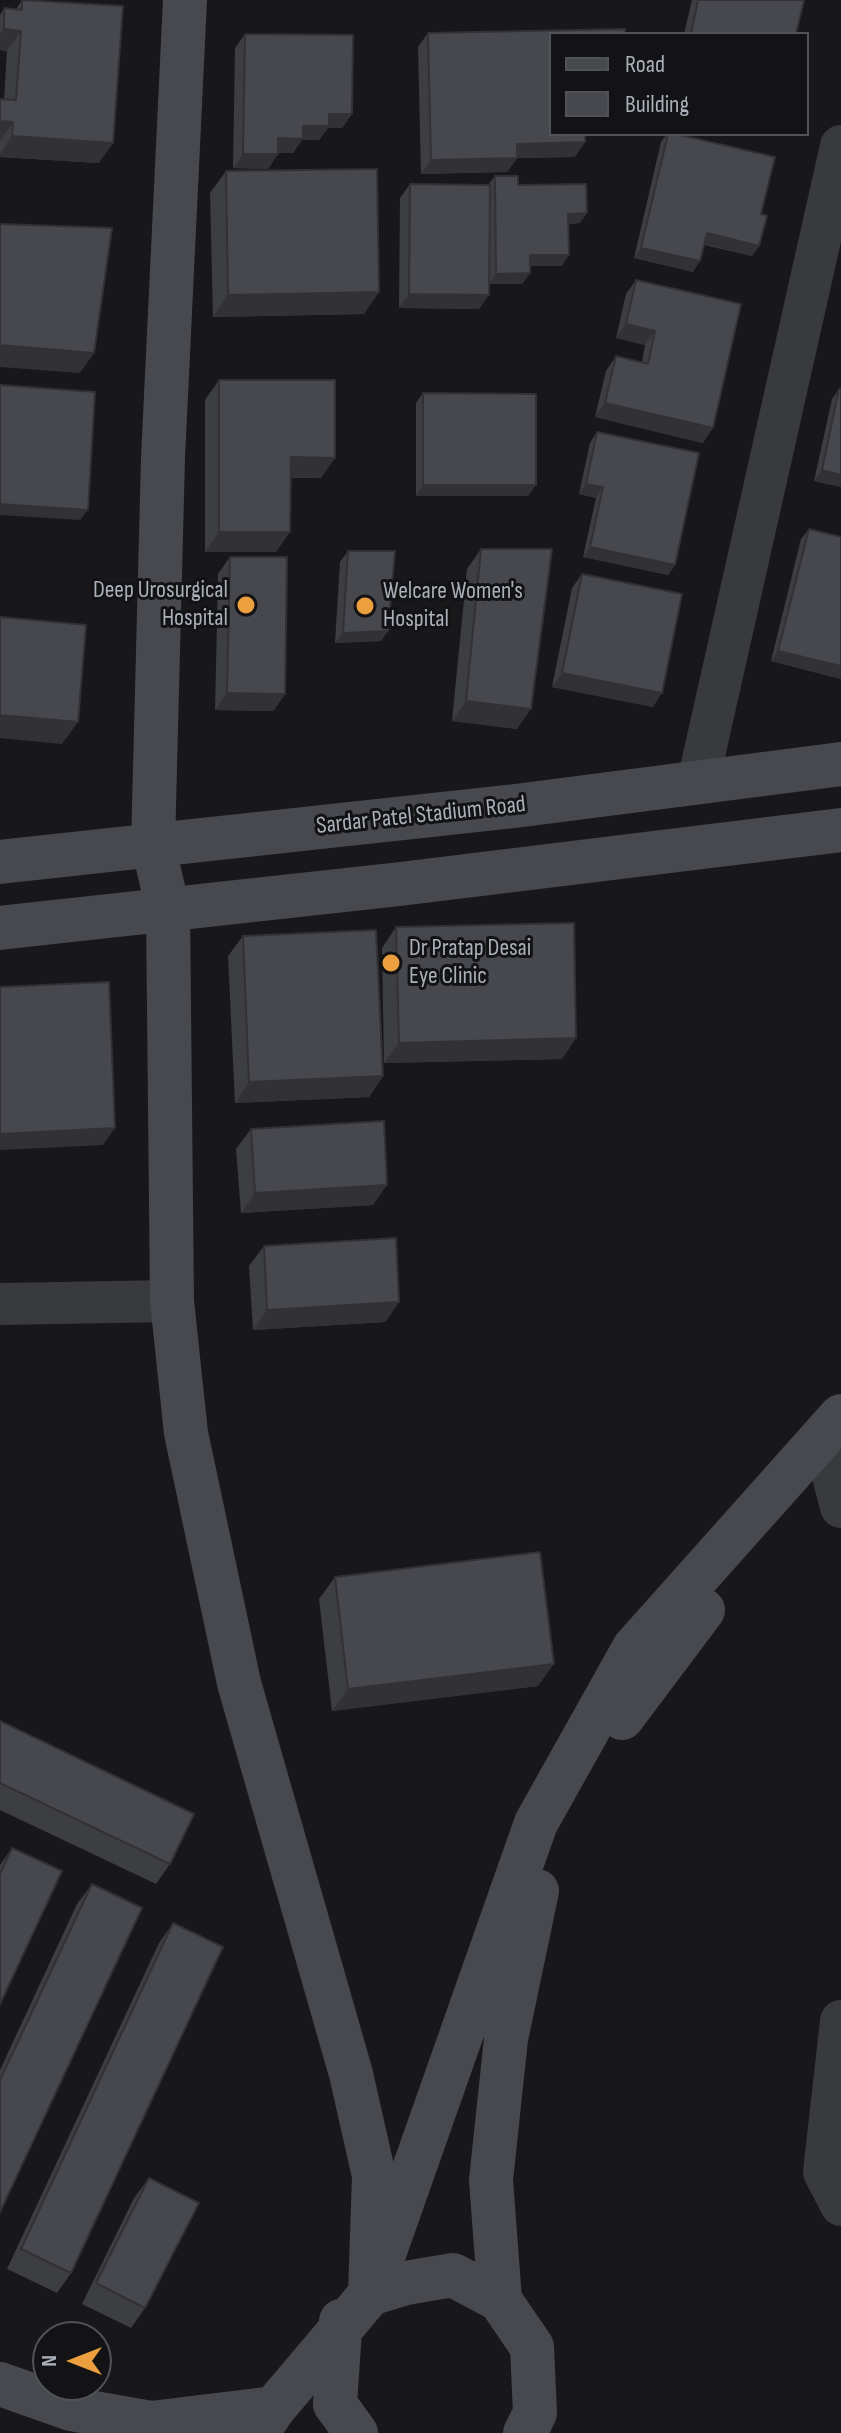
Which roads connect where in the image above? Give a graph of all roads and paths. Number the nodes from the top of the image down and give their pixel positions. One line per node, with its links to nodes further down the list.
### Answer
1 (185, 0): 6 (street)
2 (841, 146): 4 (street)
3 (841, 764): 4 (street, Sardar Patel Stadium Road)
4 (698, 782): 6 (street, Sardar Patel Stadium Road)
5 (841, 830): 8 (street)
6 (153, 845): 7 (street, Sardar Patel Stadium Road); 8 (street)
7 (0, 862)
8 (168, 909): 9 (street); 10 (street)
9 (0, 928)
10 (172, 1301): 11 (street); 15 (street)
11 (0, 1304)
12 (832, 1445): 13 (street); 17 (street); 18 (street)
13 (841, 1507)
14 (841, 2021): 16 (street)
15 (351, 2074): 17 (street); 19 (street)
16 (841, 2205)
17 (370, 2294): 18 (street); 19 (street)
18 (500, 2300): 23 (street)
19 (340, 2330): 22 (street); 25 (street)
20 (0, 2384): 22 (street)
21 (0, 2415): 24 (street)
22 (265, 2420)
23 (534, 2426)
24 (51, 2433)
25 (356, 2433)

